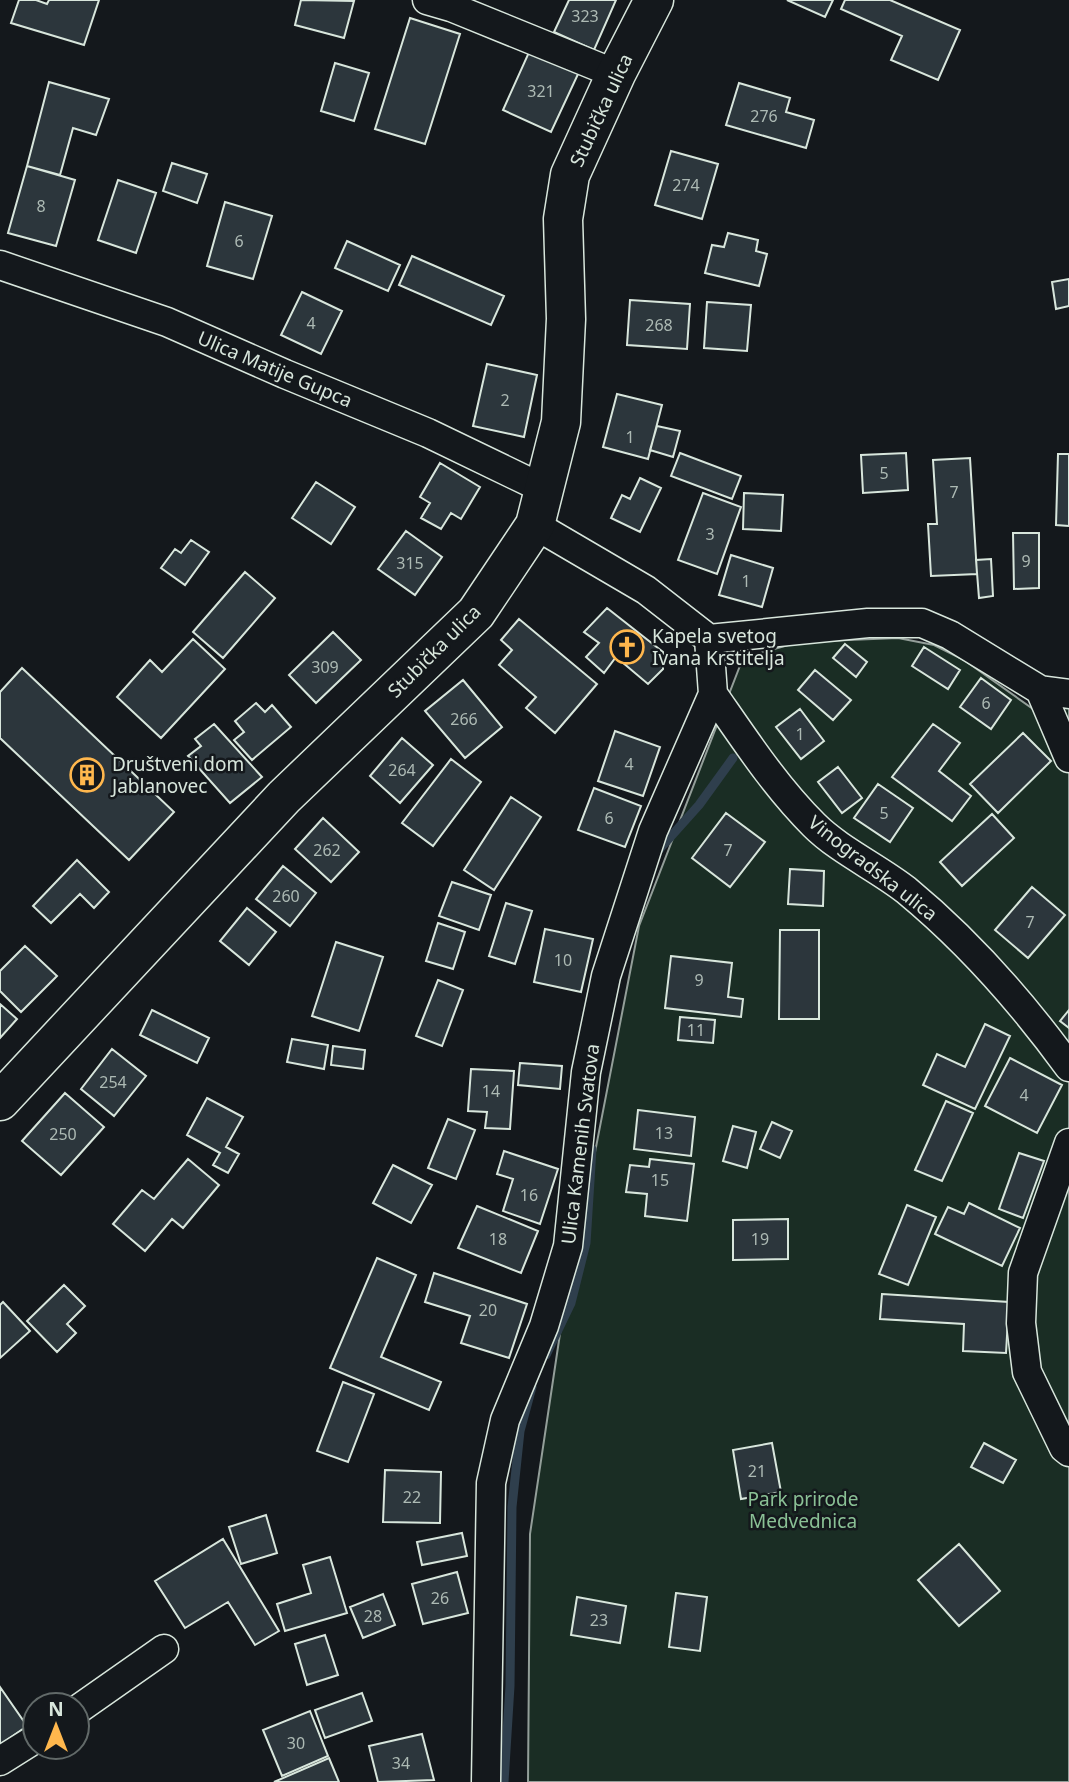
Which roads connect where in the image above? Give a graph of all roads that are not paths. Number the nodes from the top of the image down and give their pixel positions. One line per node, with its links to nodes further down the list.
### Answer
1 (427, 0): 3 (street)
2 (654, 0): 3 (main road, Stubička ulica)
3 (616, 74): 5 (main road, Stubička ulica)
4 (0, 265): 5 (street, Ulica Matije Gupca)
5 (539, 507): 6 (street); 12 (main road, Stubička ulica)
6 (709, 639): 7 (street); 9 (street, Ulica Kamenih Svatova)
7 (1040, 690): 8 (street); 10 (street)
8 (1069, 694)
9 (713, 695): 11 (street, Vinogradska ulica); 19 (street, Ulica Kamenih Svatova)
10 (1069, 758)
11 (1069, 1066)
12 (0, 1101)
13 (1069, 1143): 14 (street)
14 (1069, 1452)
15 (164, 1649): 16 (street)
16 (91, 1700)
17 (21, 1748): 18 (street)
18 (0, 1761)
19 (486, 1782)

